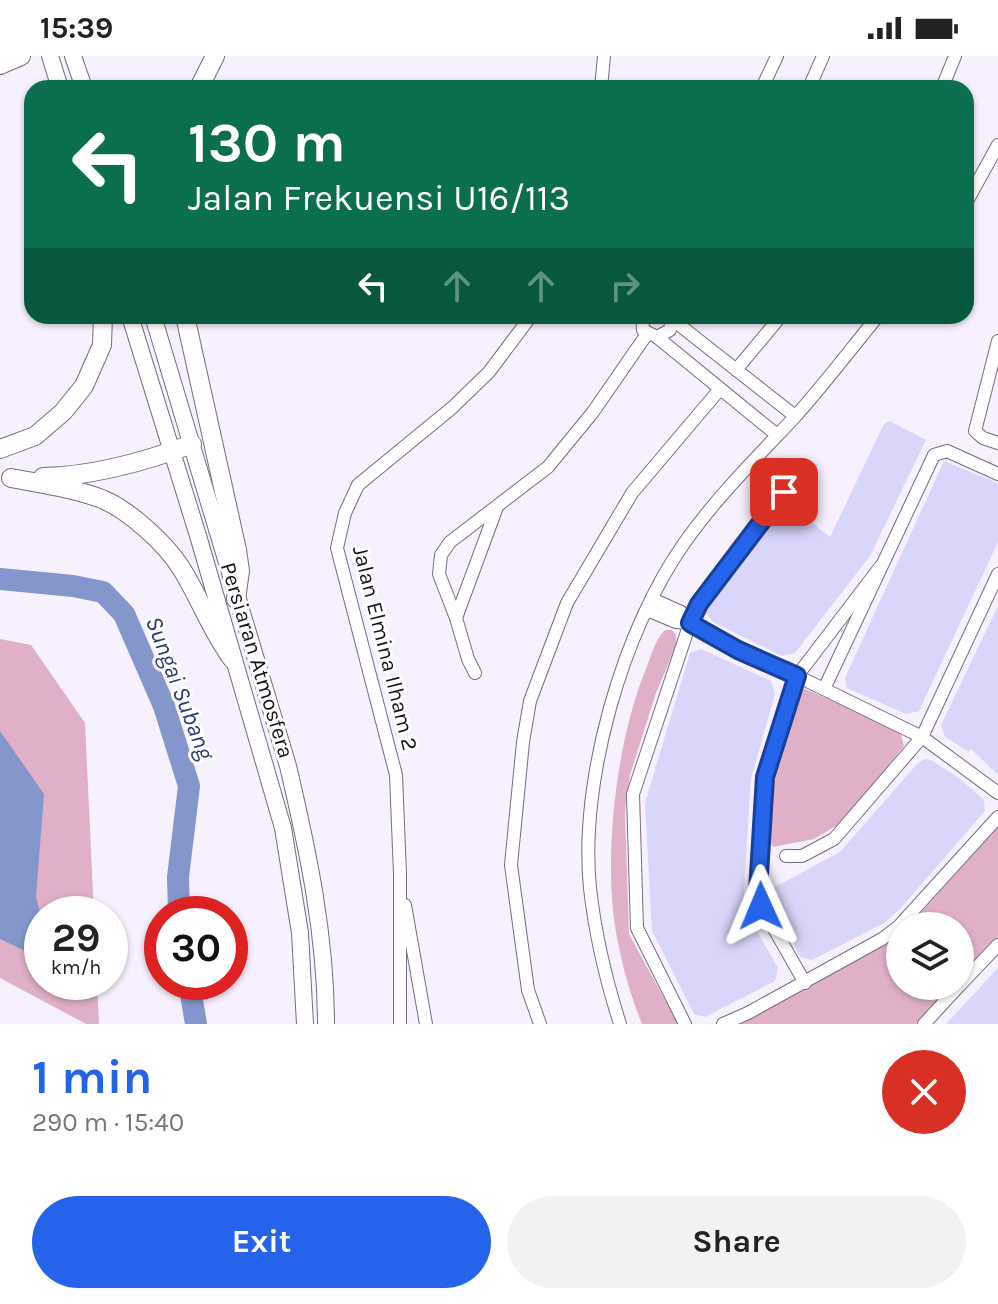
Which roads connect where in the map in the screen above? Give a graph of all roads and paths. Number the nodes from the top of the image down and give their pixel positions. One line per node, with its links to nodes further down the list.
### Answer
1 (21, 56): 9 (highway)
2 (50, 56): 10 (main road)
3 (73, 56): 11 (main road)
4 (215, 56): 12 (highway)
5 (604, 56): 13 (street)
6 (777, 56): 14 (street)
7 (823, 56): 15 (street)
8 (955, 56): 16 (street)
9 (0, 65)
10 (58, 80)
11 (81, 80)
12 (203, 80)
13 (602, 80)
14 (766, 80)
15 (812, 80)
16 (945, 80)
17 (998, 145): 18 (street)
18 (974, 188)
19 (103, 324): 37 (highway)
20 (132, 324): 38 (main road, Persiaran Atmosfera)
21 (155, 324): 36 (main road, Persiaran Atmosfera)
22 (187, 324): 45 (highway)
23 (525, 324): 57 (street, Jalan Elmina Ilham 2)
24 (641, 324): 29 (street)
25 (671, 324): 29 (street)
26 (679, 324): 31 (street)
27 (774, 324): 31 (street)
28 (871, 324): 33 (street)
29 (652, 336): 32 (street); 42 (street)
30 (998, 341): 35 (street)
31 (736, 370): 33 (street)
32 (720, 389): 34 (street); 68 (street)
33 (795, 416): 34 (street)
34 (777, 435): 46 (street)
35 (998, 443)
36 (192, 444): 38 (highway); 45 (main road, Persiaran Atmosfera)
37 (0, 449)
38 (172, 452): 40 (highway); 49 (main road, Persiaran Atmosfera)
39 (998, 474): 43 (street)
40 (6, 478): 49 (highway)
41 (784, 492): 48 (street)
42 (498, 504): 47 (street); 47 (street)
43 (881, 566): 51 (street); 52 (street)
44 (998, 574): 53 (street)
45 (236, 599): 65 (main road, Persiaran Atmosfera)
46 (650, 604): 48 (street); 69 (street)
47 (456, 618): 50 (street)
48 (690, 623): 51 (street); 70 (street)
49 (233, 660): 64 (main road, Persiaran Atmosfera)
50 (475, 673)
51 (797, 676): 52 (street); 62 (street)
52 (824, 689): 53 (street)
53 (922, 737): 54 (street); 56 (street)
54 (998, 793)
55 (998, 817): 62 (street)
56 (786, 856)
57 (400, 874): 66 (street, Jalan Elmina Ilham 2); 67 (street, Jalan Elmina Ilham 2)
58 (998, 945): 59 (street)
59 (987, 956): 60 (street); 61 (street)
60 (998, 966)
61 (974, 970)
62 (805, 983): 71 (street)
63 (947, 1000): 72 (street)
64 (305, 1024)
65 (326, 1024)
66 (400, 1024)
67 (426, 1024)
68 (540, 1024)
69 (620, 1024)
70 (685, 1024)
71 (723, 1024)
72 (924, 1024)

